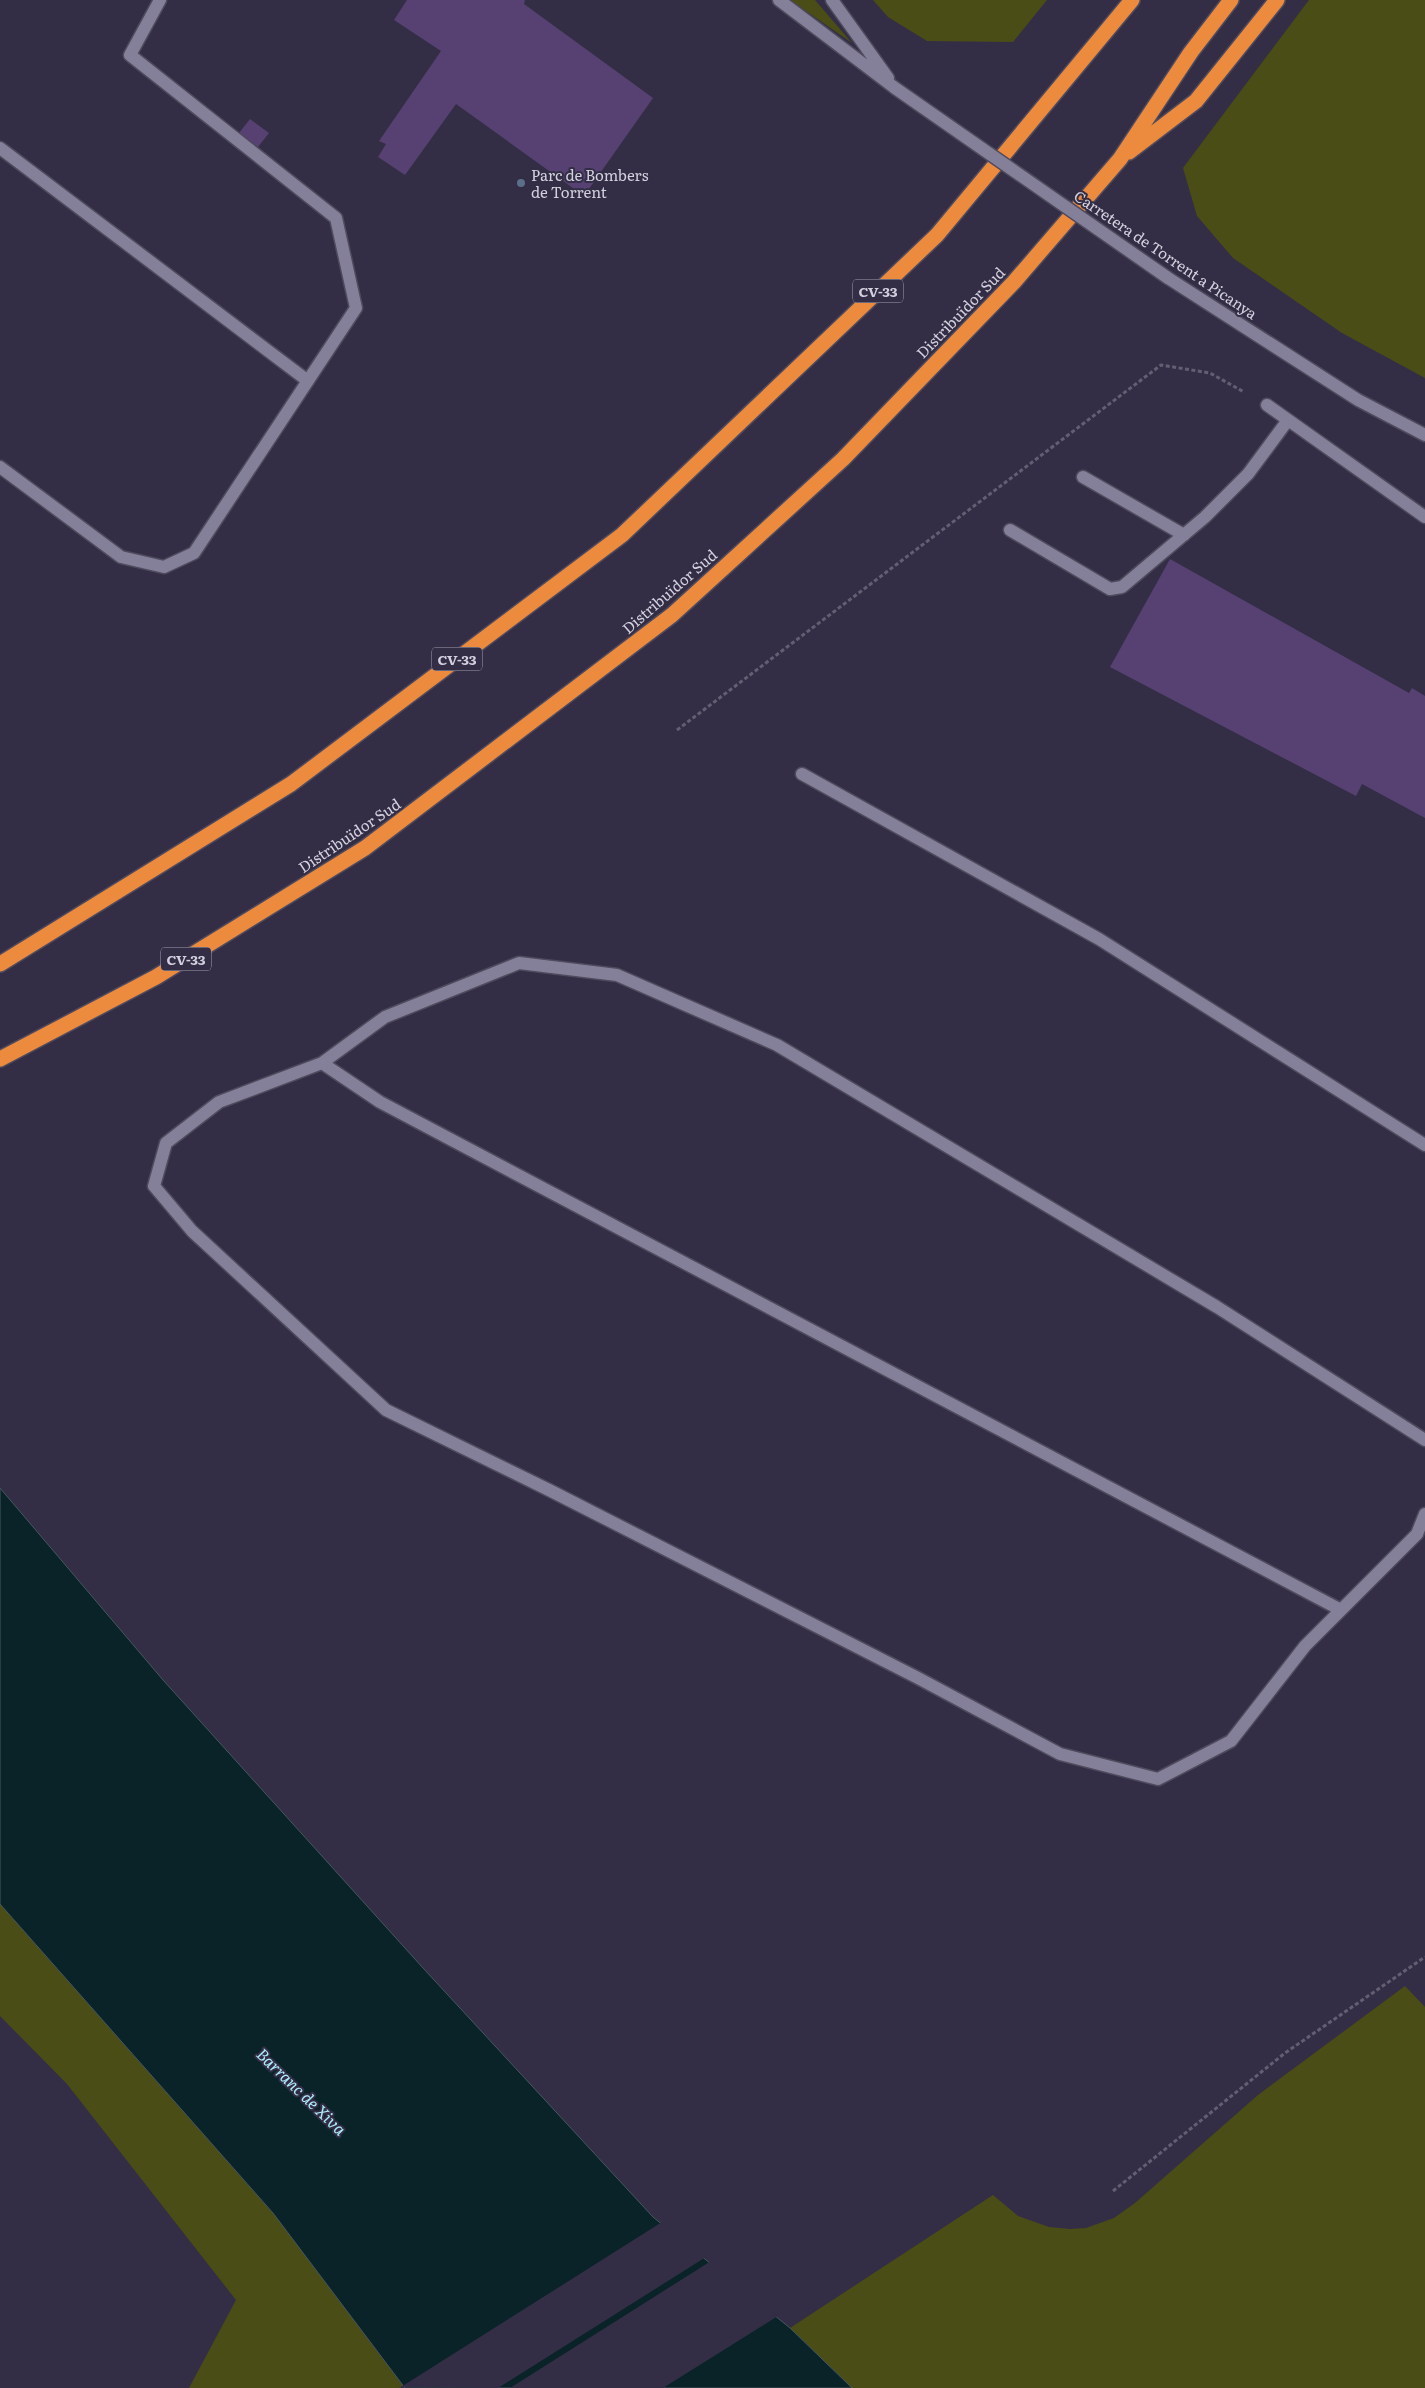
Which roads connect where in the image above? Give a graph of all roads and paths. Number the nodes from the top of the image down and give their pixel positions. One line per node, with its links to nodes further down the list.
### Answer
1 (160, 0): 12 (street)
2 (779, 0): 9 (street, Carretera de Torrent a Picanya)
3 (832, 0): 9 (street, Carretera de Torrent a Picanya)
4 (1121, 0): 8 (highway)
5 (1132, 0): 8 (highway, CV-33)
6 (1231, 0): 11 (highway, Distribuïdor Sud / CV-33)
7 (1276, 0): 11 (highway)
8 (1112, 24): 23 (highway, CV-33)
9 (895, 88): 15 (street, Carretera de Torrent a Picanya, bridge)
10 (0, 148): 12 (street)
11 (1120, 159): 24 (highway, Distribuïdor Sud / CV-33)
12 (308, 381): 16 (street)
13 (1267, 405): 14 (street); 21 (path)
14 (1288, 420): 18 (street); 20 (street)
15 (1425, 435)
16 (0, 467)
17 (1083, 477): 20 (street)
18 (1425, 517)
19 (1010, 530): 20 (street)
20 (1184, 535)
21 (677, 730)
22 (802, 774): 26 (street)
23 (0, 964)
24 (0, 1059)
25 (322, 1063): 27 (street); 29 (street); 29 (street)
26 (1425, 1145)
27 (1425, 1440)
28 (1425, 1514): 29 (street)
29 (1342, 1610)
30 (1425, 1957): 31 (path)
31 (1113, 2191)

